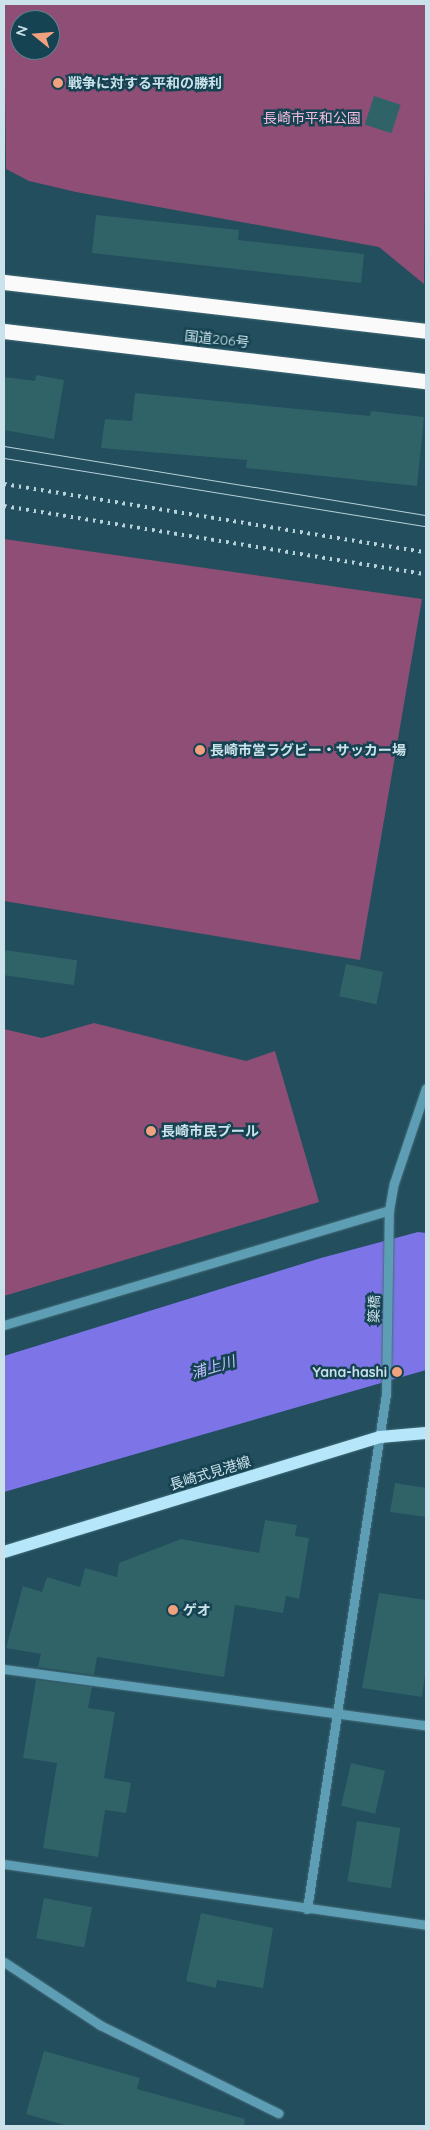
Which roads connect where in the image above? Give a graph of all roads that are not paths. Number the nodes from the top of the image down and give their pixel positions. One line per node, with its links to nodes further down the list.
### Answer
1 (4, 282): 3 (highway)
2 (4, 331): 4 (highway, 国道206号)
3 (426, 331)
4 (426, 382)
5 (426, 1088): 6 (street, 簗橋)
6 (389, 1210): 7 (street); 9 (street, 簗橋)
7 (4, 1325)
8 (426, 1433): 9 (main road, 長崎式見港線)
9 (380, 1437): 10 (main road, 長崎式見港線); 12 (street, 簗橋)
10 (4, 1552)
11 (4, 1669): 12 (street)
12 (335, 1713): 13 (street); 15 (street, 簗橋)
13 (426, 1725)
14 (4, 1864): 15 (street)
15 (307, 1909): 16 (street)
16 (426, 1925)
17 (4, 1962): 18 (street)
18 (278, 2113)

